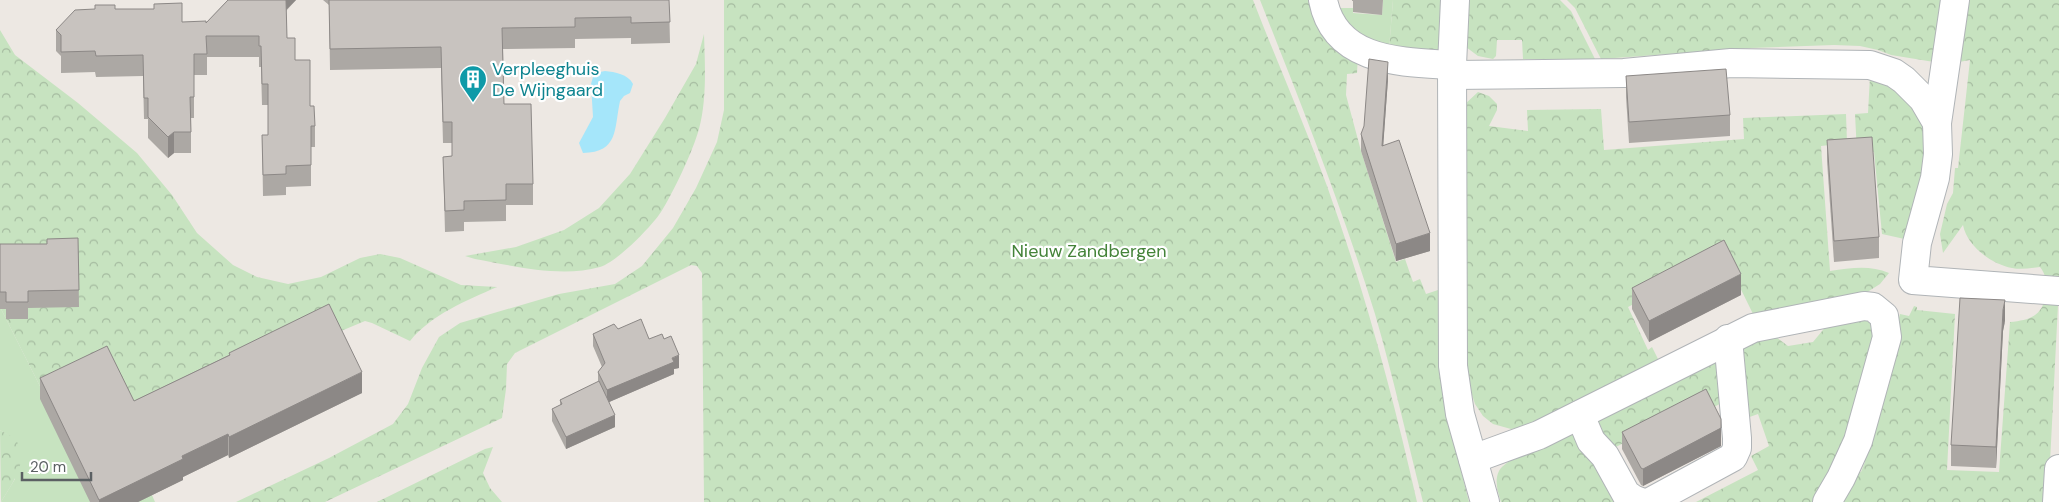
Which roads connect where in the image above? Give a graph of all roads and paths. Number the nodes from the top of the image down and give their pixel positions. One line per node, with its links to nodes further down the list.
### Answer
1 (1323, 0): 4 (street)
2 (1456, 0): 4 (street)
3 (1955, 0): 5 (street)
4 (1452, 70): 5 (street); 9 (street)
5 (1937, 123): 6 (street)
6 (2059, 291)
7 (1728, 339): 8 (street); 13 (street); 14 (street)
8 (1580, 414): 9 (street); 12 (street)
9 (1473, 459): 11 (street)
10 (2059, 469): 15 (street)
11 (1485, 502)
12 (1641, 502)
13 (1650, 502)
14 (1827, 502)
15 (2057, 502)

